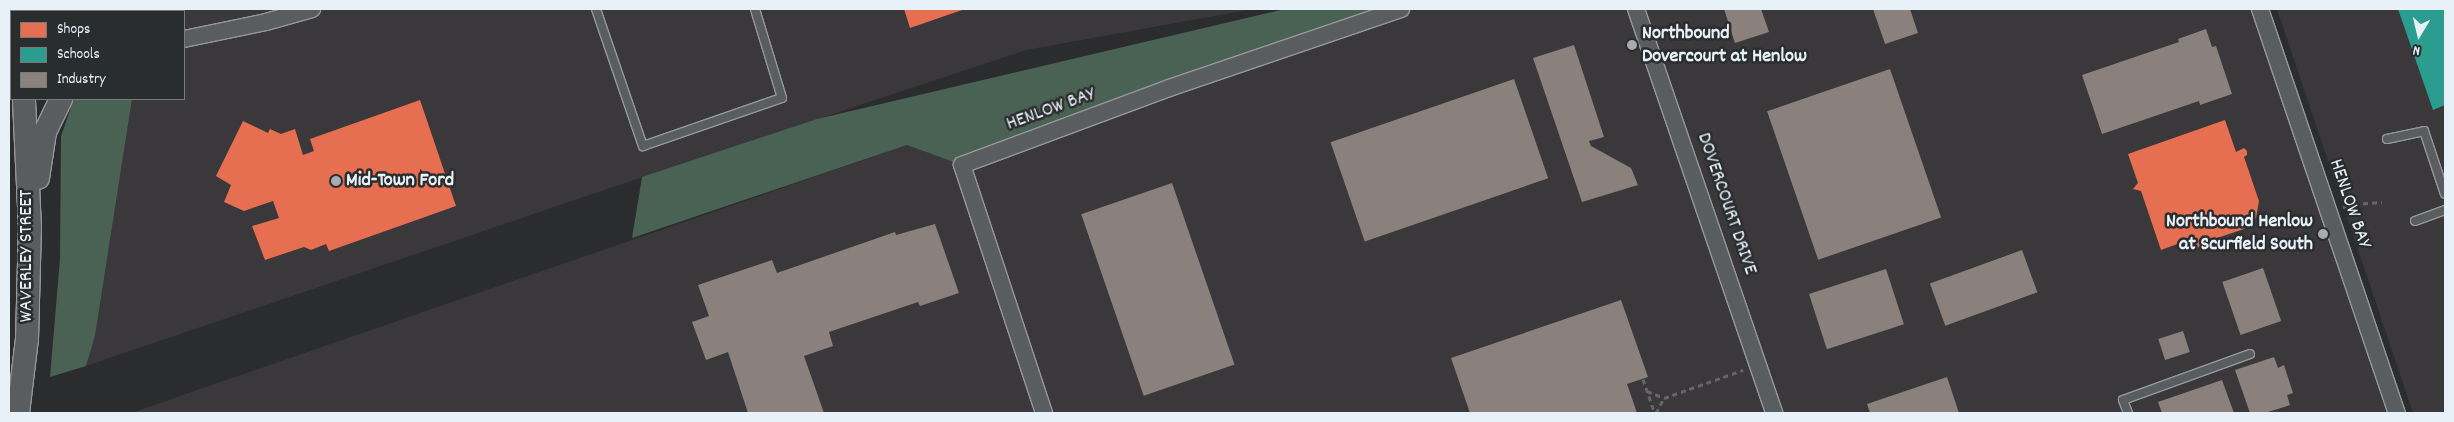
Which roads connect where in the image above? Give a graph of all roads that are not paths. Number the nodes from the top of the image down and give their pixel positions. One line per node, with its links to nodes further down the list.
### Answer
1 (312, 9): 7 (street)
2 (596, 9): 3 (lane)
3 (755, 9)
4 (1402, 9): 17 (street, HENLOW BAY)
5 (1636, 9): 18 (street, DOVERCOURT DRIVE)
6 (2260, 9): 20 (street, HENLOW BAY)
7 (185, 38)
8 (24, 100): 14 (main road, WAVERLEY STREET)
9 (61, 100): 14 (main road)
10 (2387, 139): 11 (lane)
11 (2445, 194)
12 (2445, 210): 13 (lane)
13 (2415, 222)
14 (30, 228): 16 (main road, WAVERLEY STREET)
15 (2250, 354): 19 (lane)
16 (18, 413)
17 (1044, 413)
18 (1774, 413)
19 (2128, 413)
20 (2397, 413)

